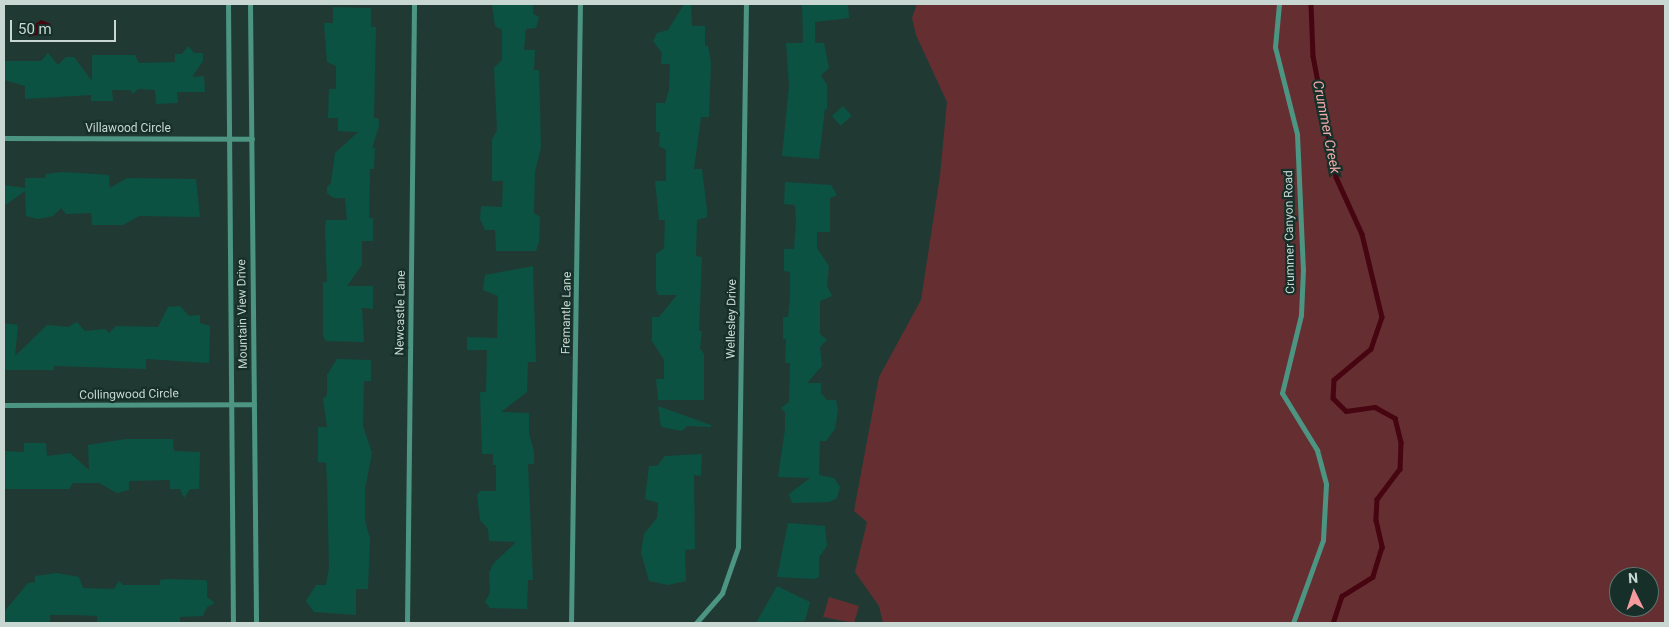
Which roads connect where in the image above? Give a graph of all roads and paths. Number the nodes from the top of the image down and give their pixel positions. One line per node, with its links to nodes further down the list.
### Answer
1 (228, 4): 9 (street, Mountain View Drive)
2 (250, 4): 8 (street, Mountain View Drive)
3 (414, 4): 15 (street, Newcastle Lane)
4 (580, 4): 16 (street, Fremantle Lane)
5 (746, 4): 17 (street, Wellesley Drive)
6 (1279, 4): 18 (street, Crummer Canyon Road)
7 (4, 138): 9 (street, Villawood Circle)
8 (252, 139): 9 (street, Villawood Circle); 11 (street, Mountain View Drive)
9 (231, 140): 10 (street, Mountain View Drive)
10 (231, 404): 11 (street, Collingwood Circle); 12 (street, Collingwood Circle); 13 (street, Mountain View Drive)
11 (254, 404): 14 (street, Mountain View Drive)
12 (4, 405)
13 (233, 623)
14 (256, 623)
15 (407, 623)
16 (571, 623)
17 (696, 623)
18 (1292, 623)

